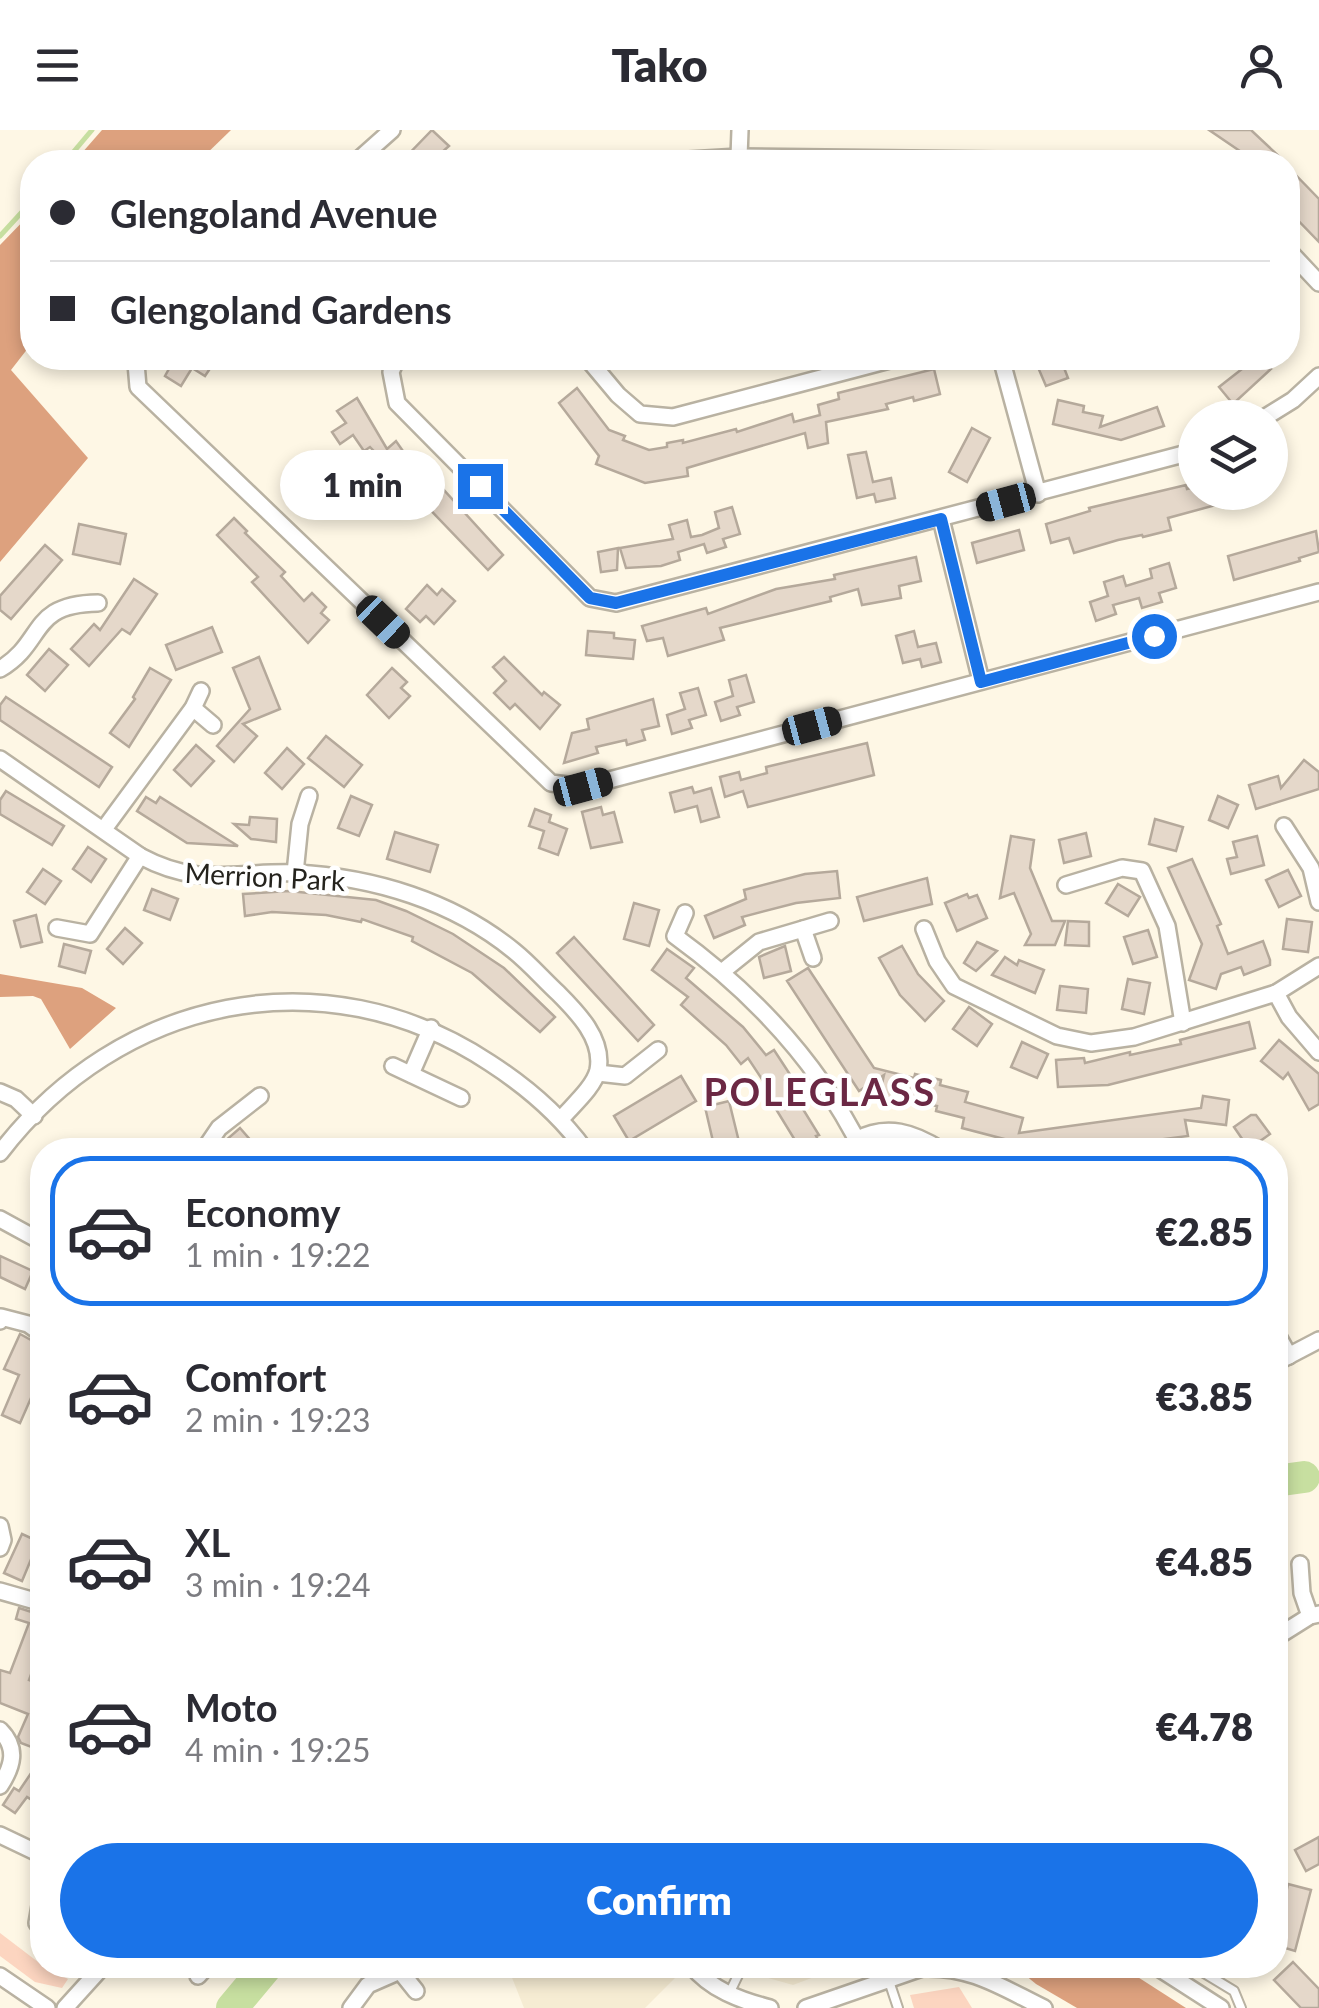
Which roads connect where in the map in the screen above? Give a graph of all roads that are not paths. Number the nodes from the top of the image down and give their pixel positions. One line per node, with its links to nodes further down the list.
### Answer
1 (392, 130): 2 (street)
2 (370, 150)
3 (1300, 263): 4 (street)
4 (1319, 283)
5 (137, 370): 18 (street)
6 (394, 370): 14 (street)
7 (598, 370): 8 (street)
8 (852, 370)
9 (1004, 370): 13 (street)
10 (1319, 376): 11 (street)
11 (1288, 403)
12 (1178, 456): 13 (street)
13 (1038, 494): 14 (street)
14 (941, 519): 18 (street)
15 (1319, 592): 18 (street)
16 (98, 604): 17 (street)
17 (0, 669)
18 (981, 682)
19 (201, 691): 20 (street)
20 (193, 708): 21 (street); 25 (street)
21 (213, 725)
22 (2, 764): 25 (street, Merrion Park)
23 (309, 796): 27 (street)
24 (1284, 826): 29 (street)
25 (104, 830): 26 (street, Merrion Park)
26 (140, 856): 27 (street, Merrion Park); 32 (street)
27 (295, 874): 46 (street, Merrion Park)
28 (1066, 885): 40 (street)
29 (1319, 902)
30 (686, 913): 37 (street)
31 (830, 921): 34 (street)
32 (57, 928)
33 (924, 928): 39 (street)
34 (803, 929): 35 (street); 37 (street)
35 (813, 958)
36 (1319, 966): 38 (street)
37 (723, 971): 57 (street)
38 (1276, 993): 40 (street); 44 (street)
39 (1017, 1018): 40 (street); 42 (street)
40 (1183, 1024)
41 (432, 1028): 47 (street); 52 (street); 53 (street)
42 (1009, 1036)
43 (658, 1050): 46 (street)
44 (1319, 1052)
45 (393, 1066): 47 (street)
46 (598, 1073): 53 (street)
47 (411, 1074): 50 (street)
48 (0, 1092): 52 (street)
49 (260, 1096): 51 (street)
50 (461, 1098)
51 (238, 1112): 54 (street); 55 (street)
52 (34, 1116): 60 (street)
53 (562, 1118): 56 (street)
54 (250, 1127)
55 (213, 1138)
56 (576, 1138)
57 (855, 1138)
58 (873, 1138): 59 (street)
59 (922, 1138)
60 (0, 1153)
61 (0, 1219): 62 (street)
62 (30, 1235)
63 (0, 1320): 64 (street)
64 (30, 1325)
65 (1319, 1340): 66 (street)
66 (1288, 1356)
67 (0, 1526): 68 (street)
68 (0, 1548)
69 (1300, 1564): 72 (street)
70 (1, 1596): 71 (street)
71 (30, 1601)
72 (1314, 1615): 73 (street)
73 (1288, 1630)
74 (0, 1730): 75 (street)
75 (0, 1786)
76 (0, 1835): 77 (street)
77 (30, 1849)
78 (0, 1976): 92 (street)
79 (92, 1978): 93 (street)
80 (380, 1978): 94 (street)
81 (407, 1978): 89 (street)
82 (702, 1978): 90 (street)
83 (735, 1978): 90 (lane)
84 (896, 1978): 88 (street)
85 (984, 1978): 98 (street)
86 (1174, 1978): 99 (street)
87 (1212, 1978): 100 (lane)
88 (888, 1981): 96 (street); 97 (lane)
89 (416, 1991)
90 (728, 1994): 91 (street)
91 (749, 2005): 95 (street)
92 (48, 2008)
93 (65, 2008)
94 (351, 2008)
95 (770, 2008)
96 (806, 2008)
97 (898, 2008)
98 (1044, 2008)
99 (1221, 2008)
100 (1241, 2008)

